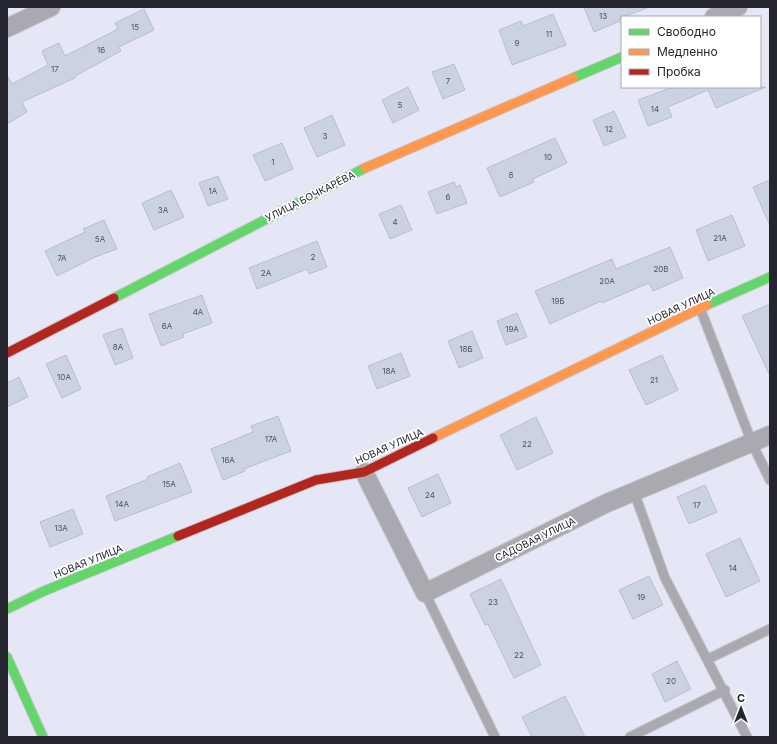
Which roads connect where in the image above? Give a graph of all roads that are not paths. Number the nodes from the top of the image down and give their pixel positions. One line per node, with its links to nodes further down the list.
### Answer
1 (51, 7): 4 (street)
2 (738, 7): 3 (street)
3 (716, 16)
4 (7, 28)
5 (621, 57): 8 (street, УЛИЦА БОЧКАРЁВА)
6 (770, 277): 7 (street, НОВАЯ УЛИЦА)
7 (700, 308): 10 (lane); 11 (street, НОВАЯ УЛИЦА)
8 (7, 353)
9 (770, 435): 10 (street, САДОВАЯ УЛИЦА)
10 (752, 443): 12 (lane); 13 (street, САДОВАЯ УЛИЦА)
11 (364, 472): 14 (street); 15 (street, НОВАЯ УЛИЦА)
12 (770, 480)
13 (634, 492): 14 (street, САДОВАЯ УЛИЦА); 18 (lane)
14 (425, 593): 21 (lane)
15 (7, 608)
16 (770, 630): 18 (lane)
17 (7, 657): 20 (street)
18 (708, 659): 19 (lane)
19 (725, 690): 22 (lane); 23 (lane)
20 (43, 737)
21 (494, 737)
22 (630, 737)
23 (747, 737)

